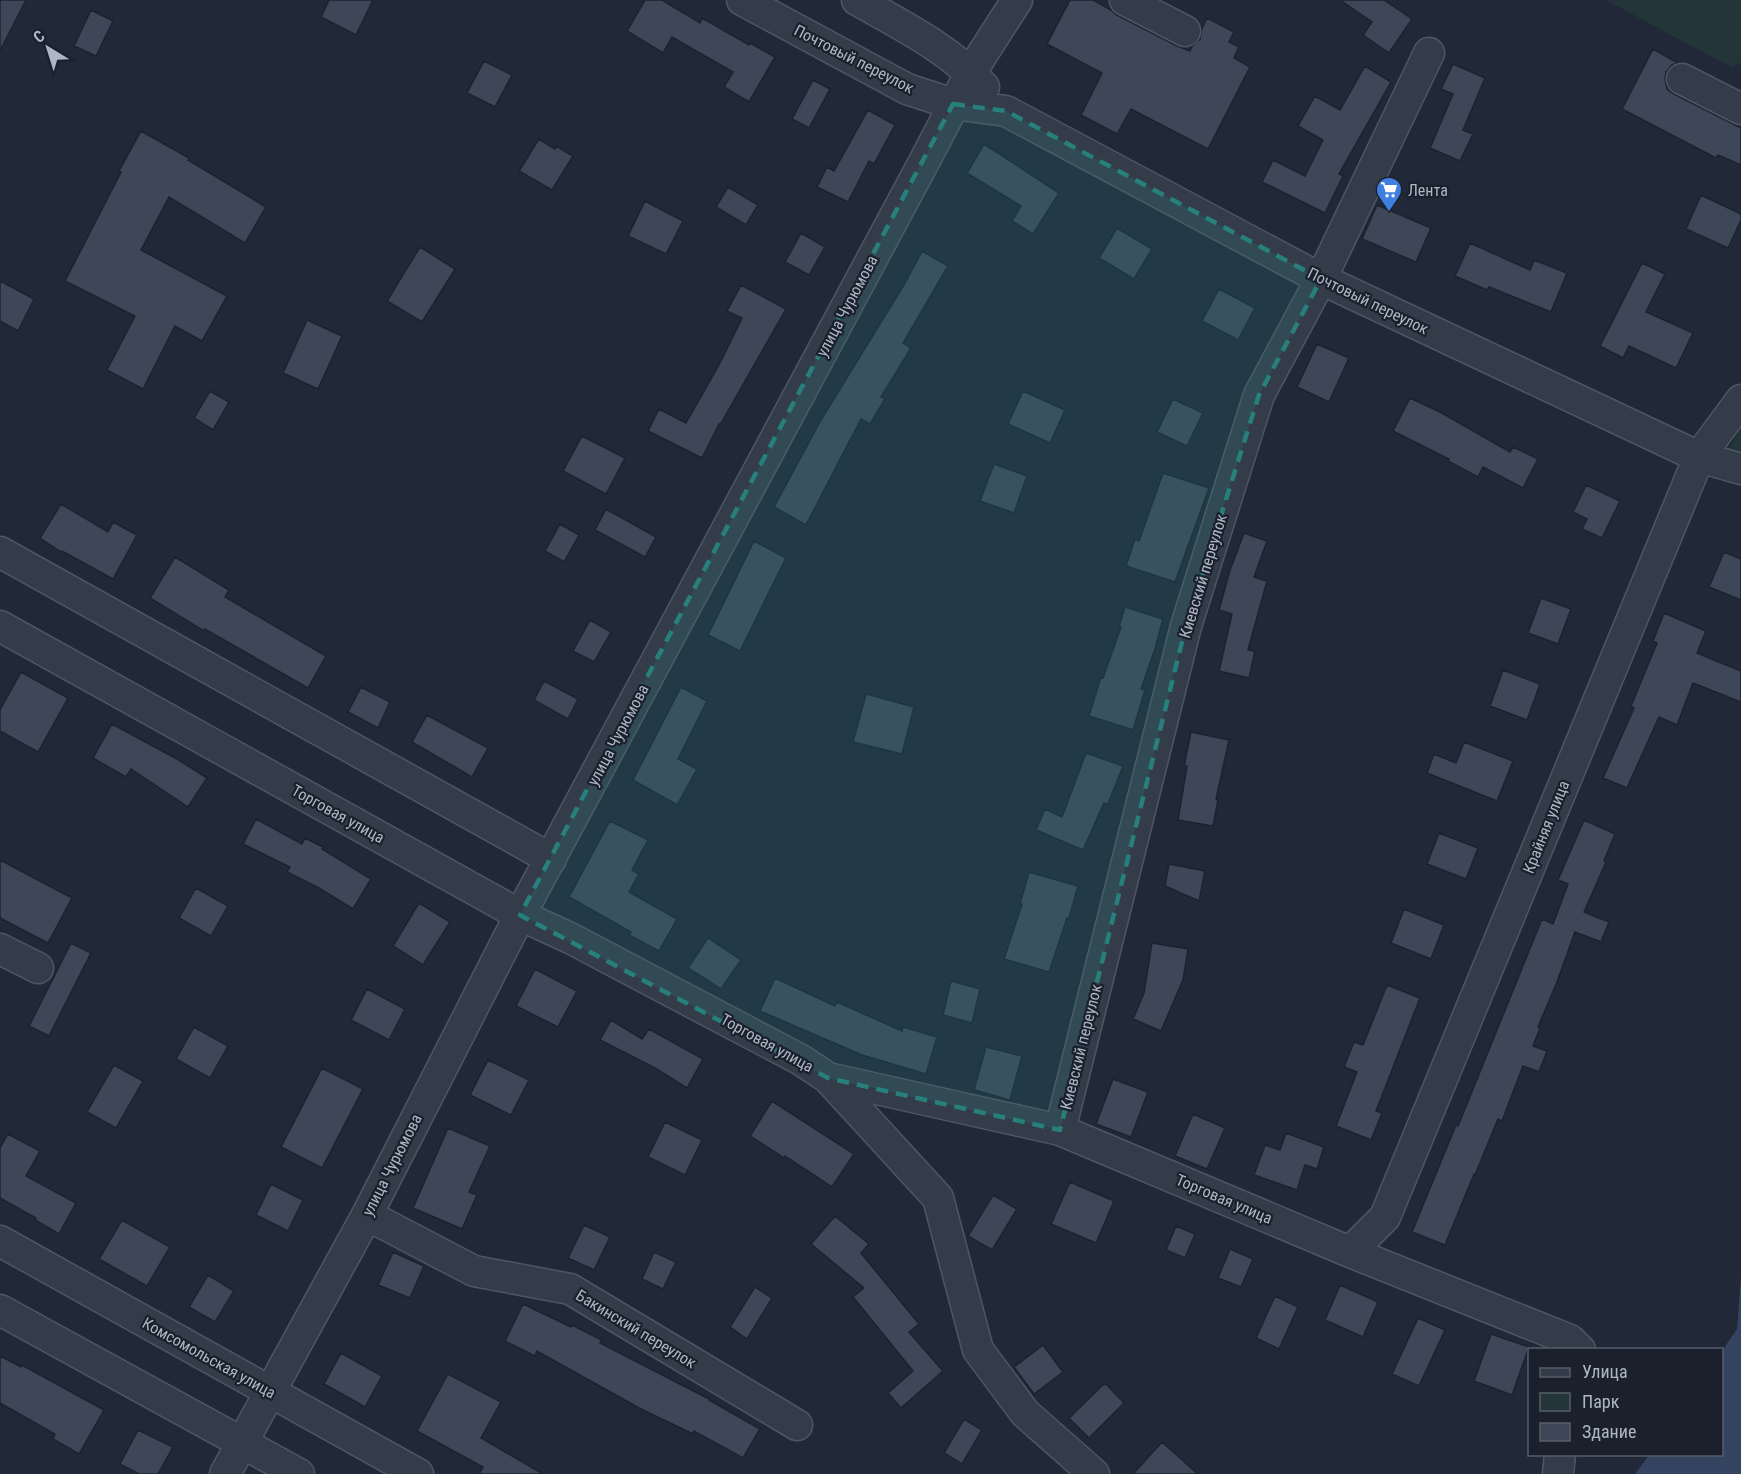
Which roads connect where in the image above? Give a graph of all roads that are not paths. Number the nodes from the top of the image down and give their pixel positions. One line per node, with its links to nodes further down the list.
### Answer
1 (742, 0): 9 (street, Почтовый переулок)
2 (857, 0): 7 (street, Почтовый переулок)
3 (1017, 0): 7 (street, улица Чурюмова)
4 (1125, 0): 5 (street)
5 (1185, 31)
6 (1429, 53): 12 (street, Киевский переулок)
7 (970, 72): 9 (street, улица Чурюмова); 11 (street, Почтовый переулок)
8 (1682, 79): 10 (street)
9 (953, 104): 11 (street, Почтовый переулок); 18 (street, улица Чурюмова)
10 (1741, 109)
11 (1006, 111): 12 (street, Почтовый переулок)
12 (1321, 279): 14 (street, Почтовый переулок); 23 (street, Киевский переулок)
13 (1741, 400): 14 (street, Крайняя улица)
14 (1699, 458): 15 (street, Почтовый переулок); 26 (street, Крайняя улица)
15 (1741, 469)
16 (0, 552): 18 (street)
17 (0, 626): 19 (street, Торговая улица)
18 (551, 859): 19 (street, улица Чурюмова)
19 (520, 915): 22 (street, Торговая улица); 24 (street, улица Чурюмова)
20 (0, 949): 21 (street)
21 (38, 968)
22 (828, 1078): 23 (street, Торговая улица); 36 (street)
23 (1060, 1130): 26 (street, Торговая улица)
24 (366, 1215): 29 (street, улица Чурюмова); 30 (street, Бакинский переулок)
25 (0, 1241): 29 (street, Комсомольская улица)
26 (1350, 1252): 28 (street, Торговая улица)
27 (0, 1310): 31 (street)
28 (1578, 1348)
29 (271, 1393): 31 (street, улица Чурюмова); 35 (street, Комсомольская улица)
30 (797, 1425)
31 (242, 1442): 33 (street, улица Чурюмова); 34 (street)
32 (1560, 1456): 37 (street)
33 (225, 1474)
34 (299, 1474)
35 (418, 1474)
36 (1094, 1474)
37 (1558, 1474)

